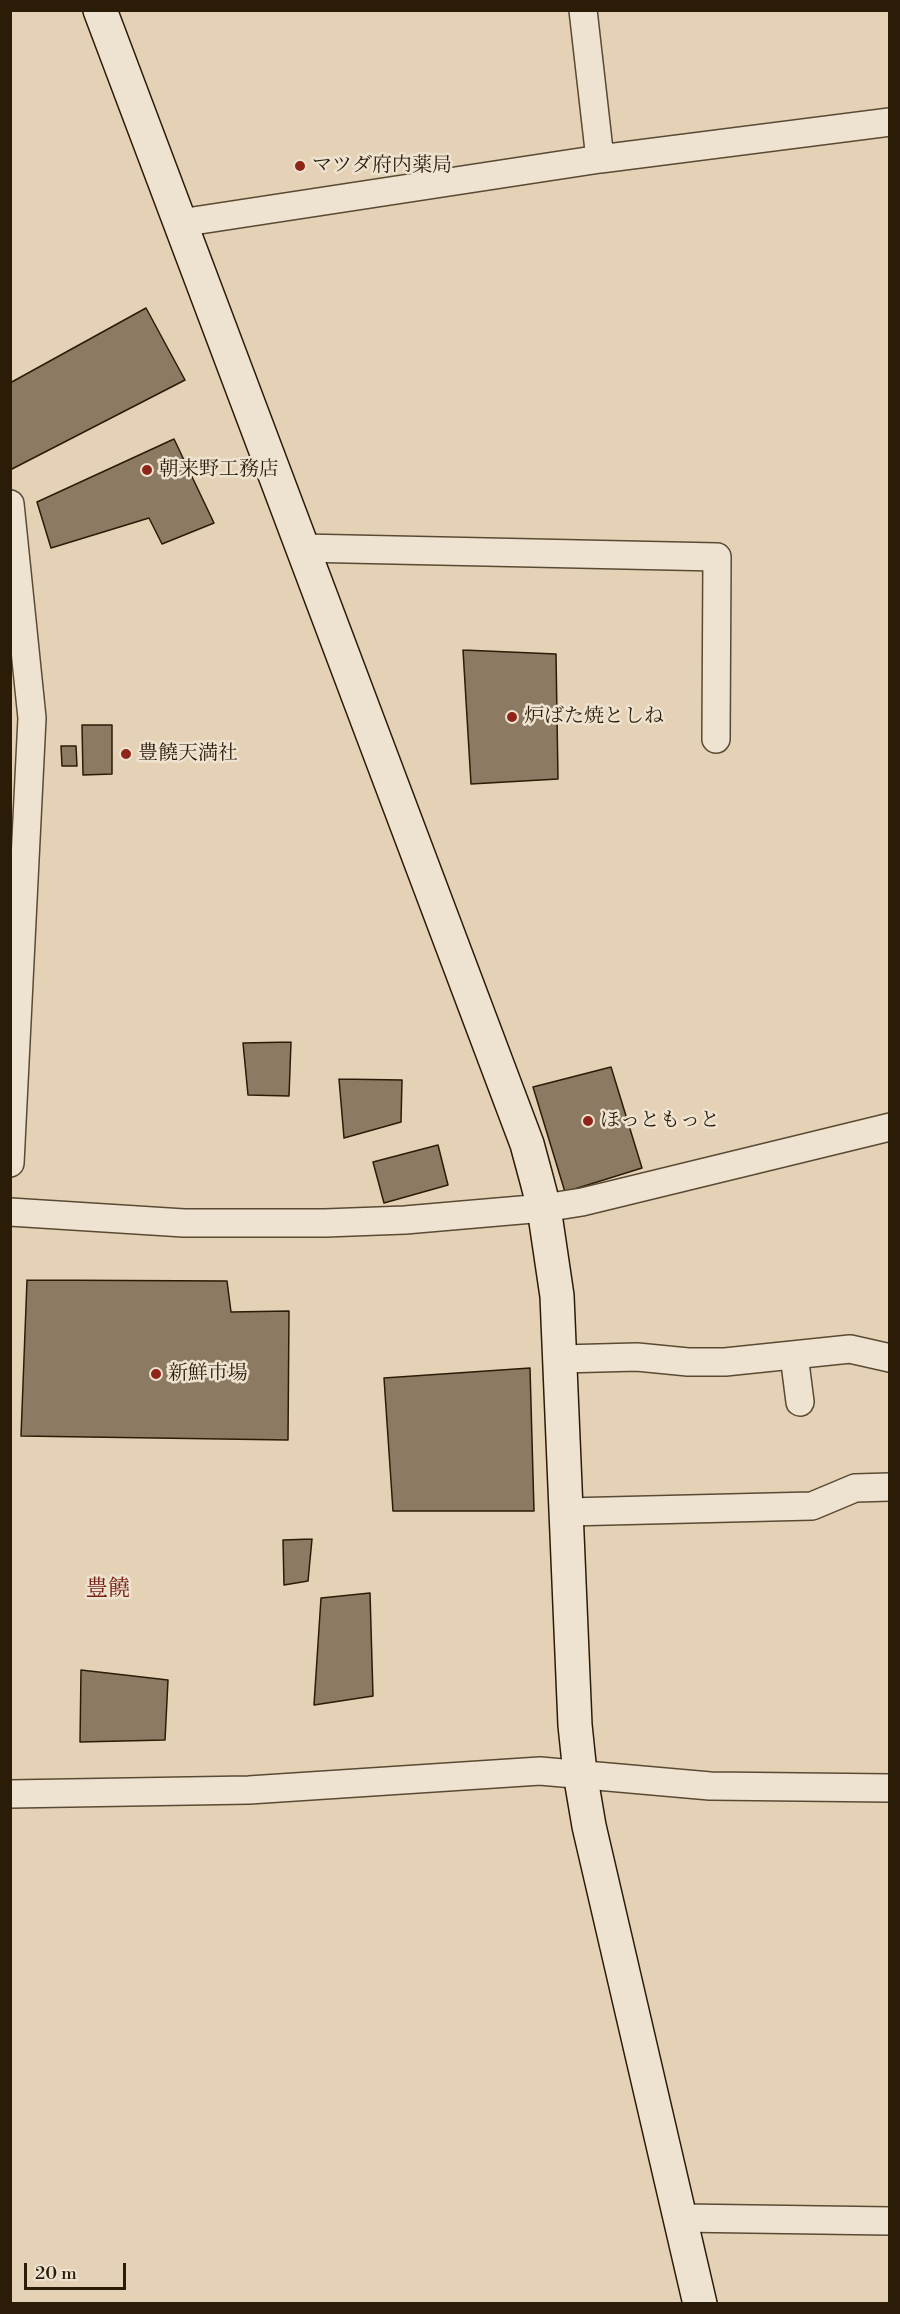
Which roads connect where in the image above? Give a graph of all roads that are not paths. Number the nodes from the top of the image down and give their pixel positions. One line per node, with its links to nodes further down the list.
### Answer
1 (100, 10): 5 (street)
2 (583, 10): 4 (street)
3 (890, 122): 4 (street)
4 (600, 159): 5 (street)
5 (180, 224): 7 (street)
6 (10, 504): 10 (street)
7 (302, 548): 8 (street); 11 (street)
8 (716, 739)
9 (890, 1127): 11 (street)
10 (10, 1163)
11 (544, 1208): 12 (street); 15 (street)
12 (10, 1212)
13 (794, 1355): 14 (street); 15 (street); 16 (street)
14 (890, 1358)
15 (561, 1359): 18 (street)
16 (800, 1402)
17 (890, 1487): 18 (street)
18 (567, 1512): 19 (street)
19 (580, 1773): 20 (street); 21 (street); 22 (street)
20 (890, 1788)
21 (10, 1794)
22 (681, 2218): 23 (street); 24 (street)
23 (890, 2221)
24 (700, 2304)

